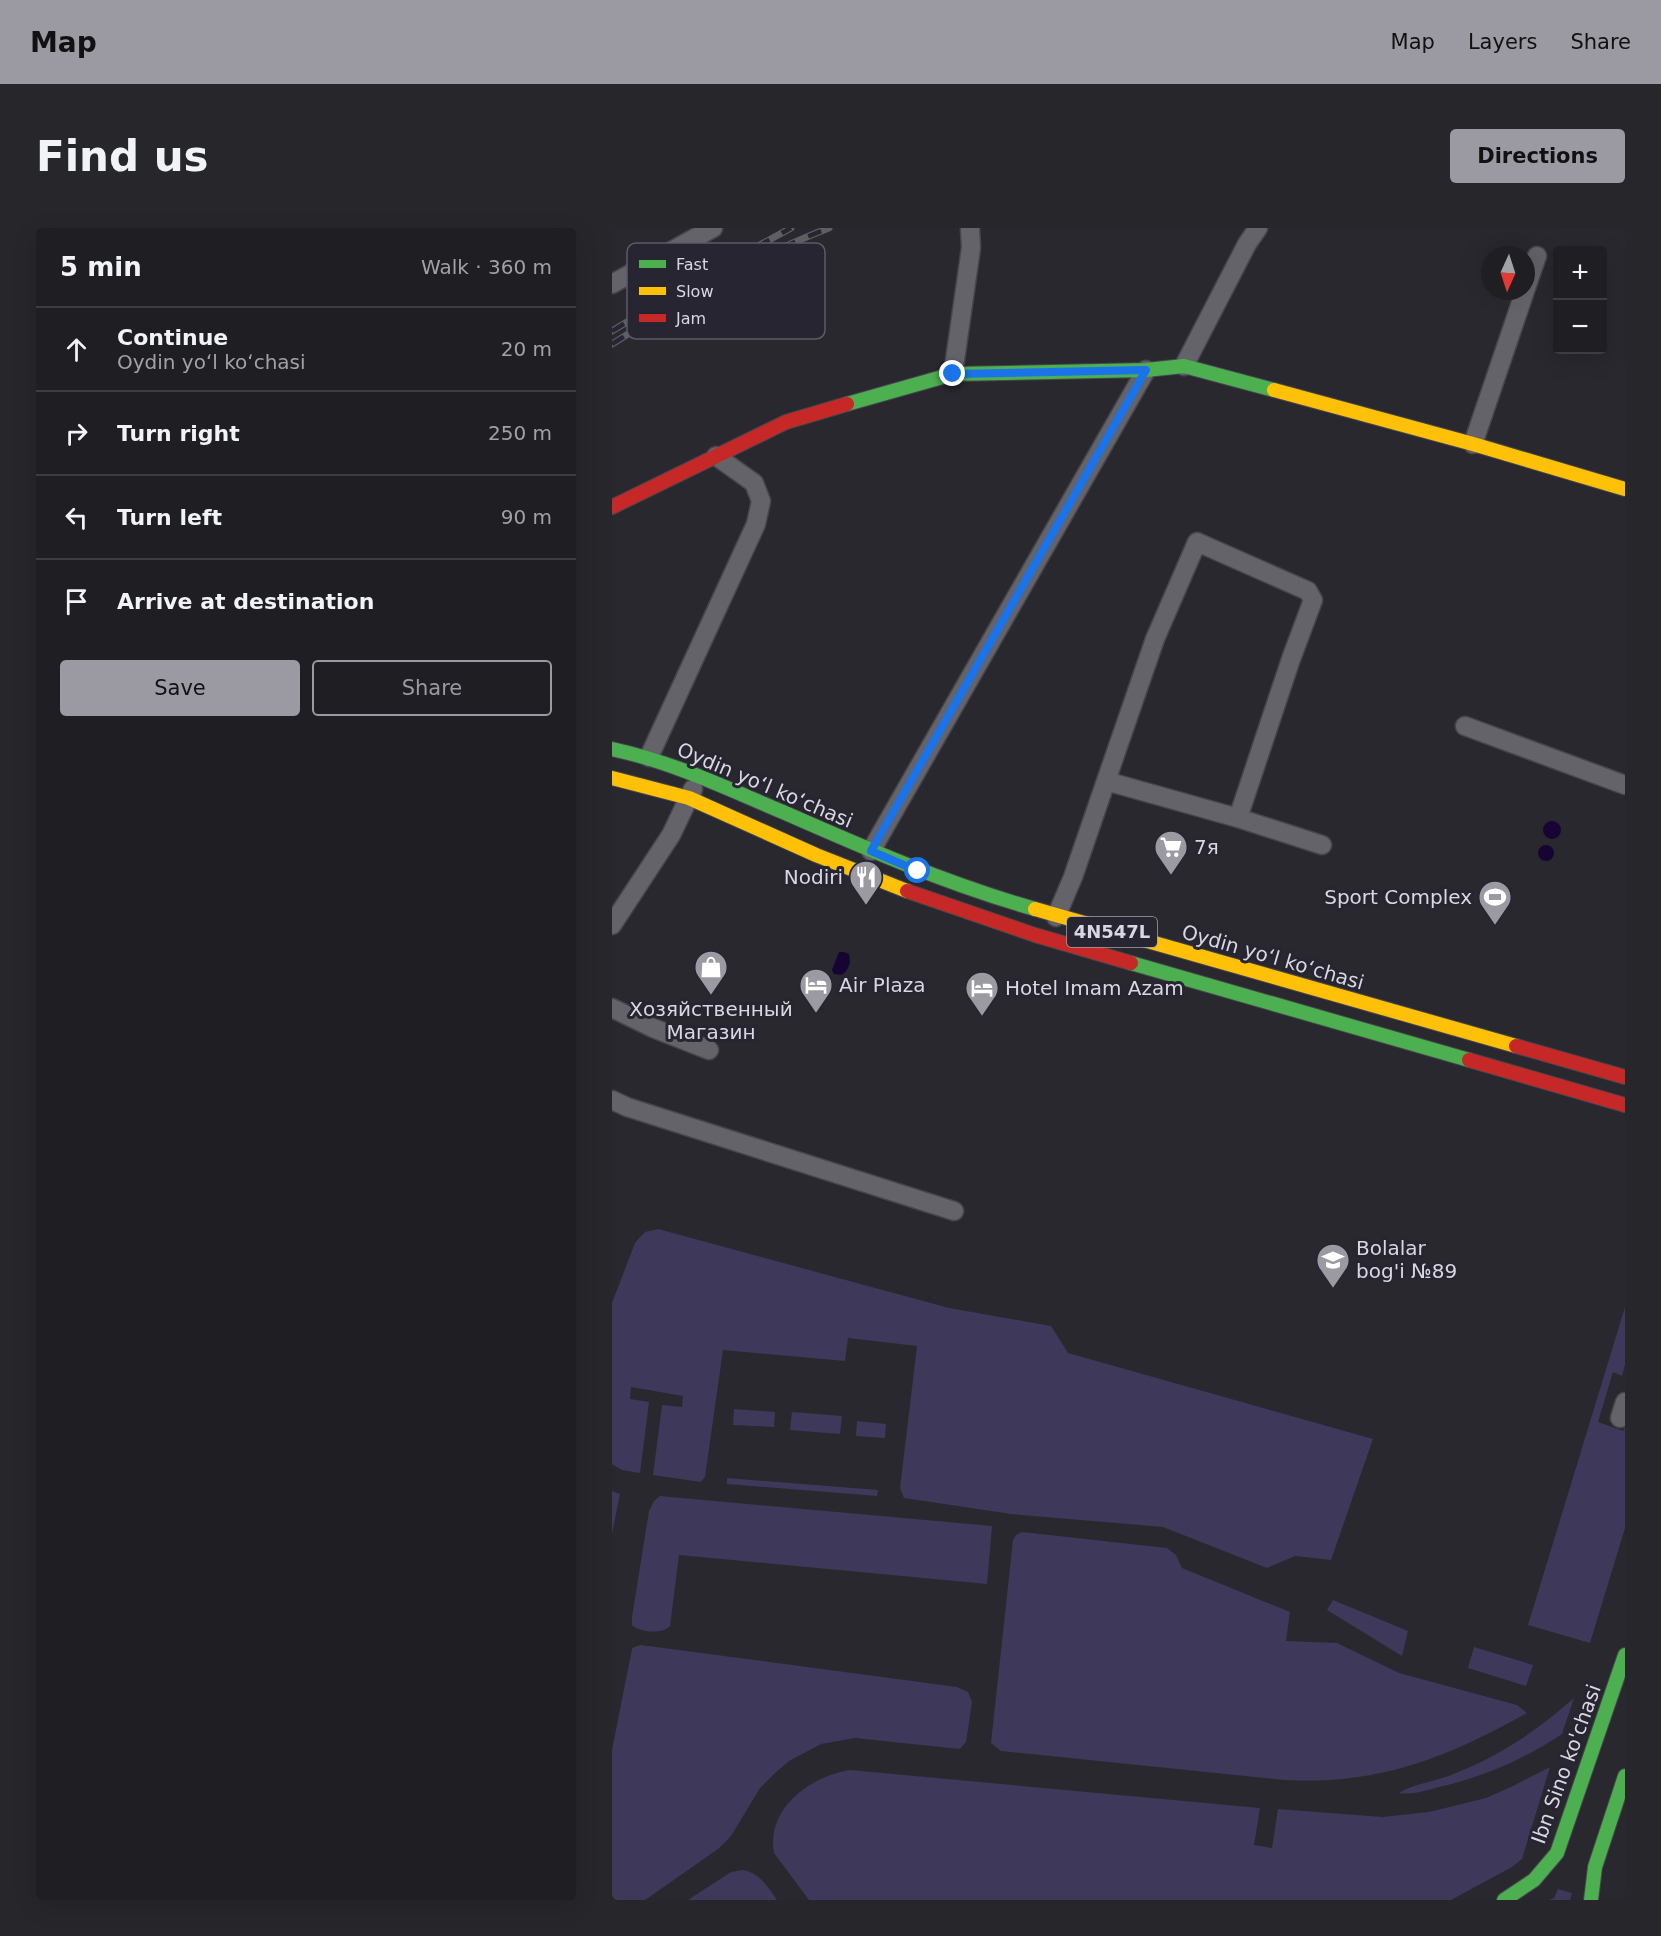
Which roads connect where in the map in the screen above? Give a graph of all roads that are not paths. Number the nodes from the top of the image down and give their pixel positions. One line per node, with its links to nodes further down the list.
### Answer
1 (713, 228): 4 (street)
2 (970, 228): 12 (street)
3 (1258, 228): 10 (street)
4 (686, 243)
5 (1537, 256): 6 (street)
6 (1535, 262)
7 (627, 276): 8 (street)
8 (612, 284)
9 (1523, 300): 13 (street)
10 (1184, 366): 11 (main road); 13 (main road)
11 (1146, 370): 12 (main road); 27 (street)
12 (953, 374): 14 (main road)
13 (1473, 444): 15 (main road)
14 (716, 456): 16 (main road); 19 (street)
15 (1625, 489)
16 (612, 507)
17 (1466, 726): 23 (street)
18 (613, 749): 19 (main road, Oydin yoʻl koʻchasi / 4N547L)
19 (650, 758): 20 (main road, Oydin yoʻl koʻchasi / 4N547L)
20 (699, 776): 24 (street); 27 (main road, Oydin yoʻl koʻchasi / 4N547L)
21 (612, 778): 24 (main road, 4N547L)
22 (1106, 781): 25 (street); 25 (street); 28 (street)
23 (1625, 785)
24 (689, 798): 29 (street); 34 (main road, 4N547L)
25 (1238, 818): 26 (street)
26 (1322, 844)
27 (871, 851): 28 (main road, Oydin yoʻl koʻchasi / 4N547L)
28 (1056, 917): 32 (main road, Oydin yoʻl koʻchasi / 4N547L)
29 (612, 926)
30 (612, 1008): 31 (street)
31 (709, 1050)
32 (1625, 1077)
33 (612, 1100): 35 (street)
34 (1625, 1105)
35 (954, 1211)
36 (1625, 1655): 38 (main road, Ibn Sino ko'chasi)
37 (1625, 1776): 39 (main road)
38 (1504, 1900)
39 (1591, 1900)

